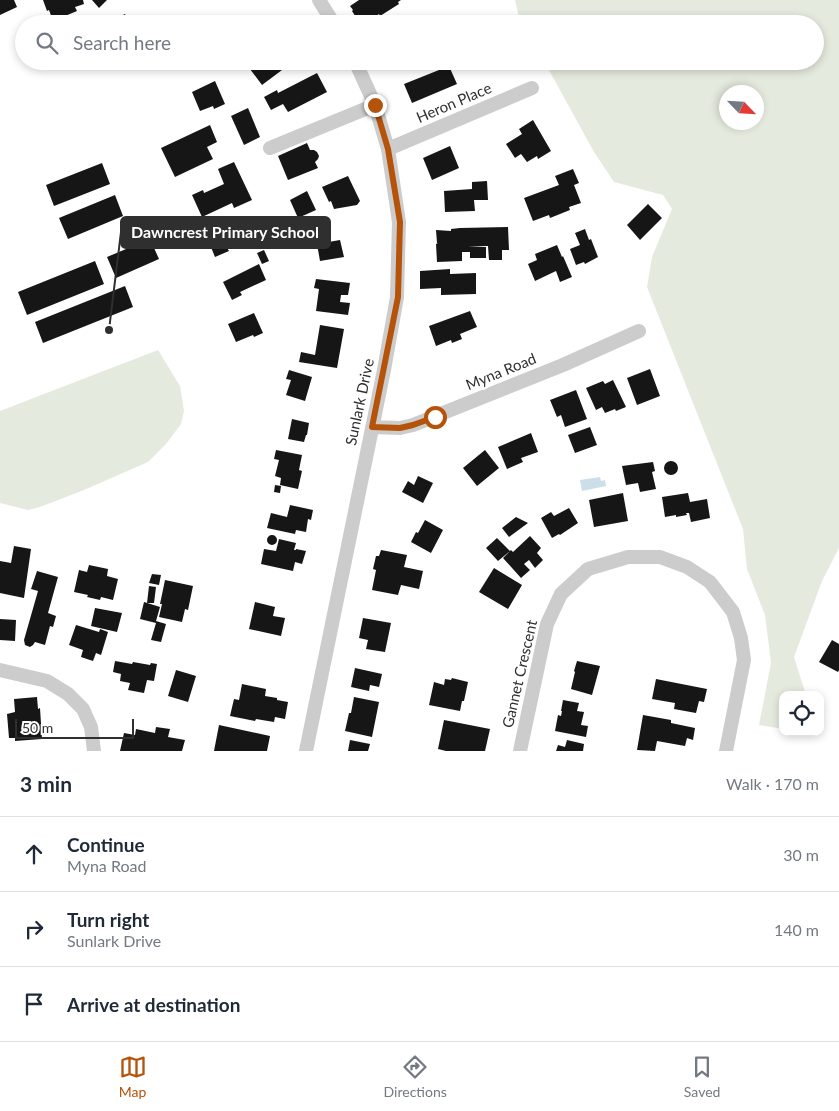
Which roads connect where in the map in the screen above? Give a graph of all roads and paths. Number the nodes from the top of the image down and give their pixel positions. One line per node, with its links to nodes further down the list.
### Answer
1 (319, 0): 2 (street)
2 (328, 15)
3 (359, 70): 5 (street, Sunlark Drive)
4 (532, 88): 7 (street, Heron Place)
5 (375, 105): 6 (street); 7 (street, Sunlark Drive)
6 (270, 148)
7 (388, 149): 9 (street, Sunlark Drive)
8 (639, 331): 9 (street, Myna Road)
9 (372, 427): 12 (street, Sunlark Drive)
10 (0, 670): 11 (street)
11 (94, 751)
12 (306, 751)
13 (520, 751): 14 (street, Gannet Crescent)
14 (726, 751)

